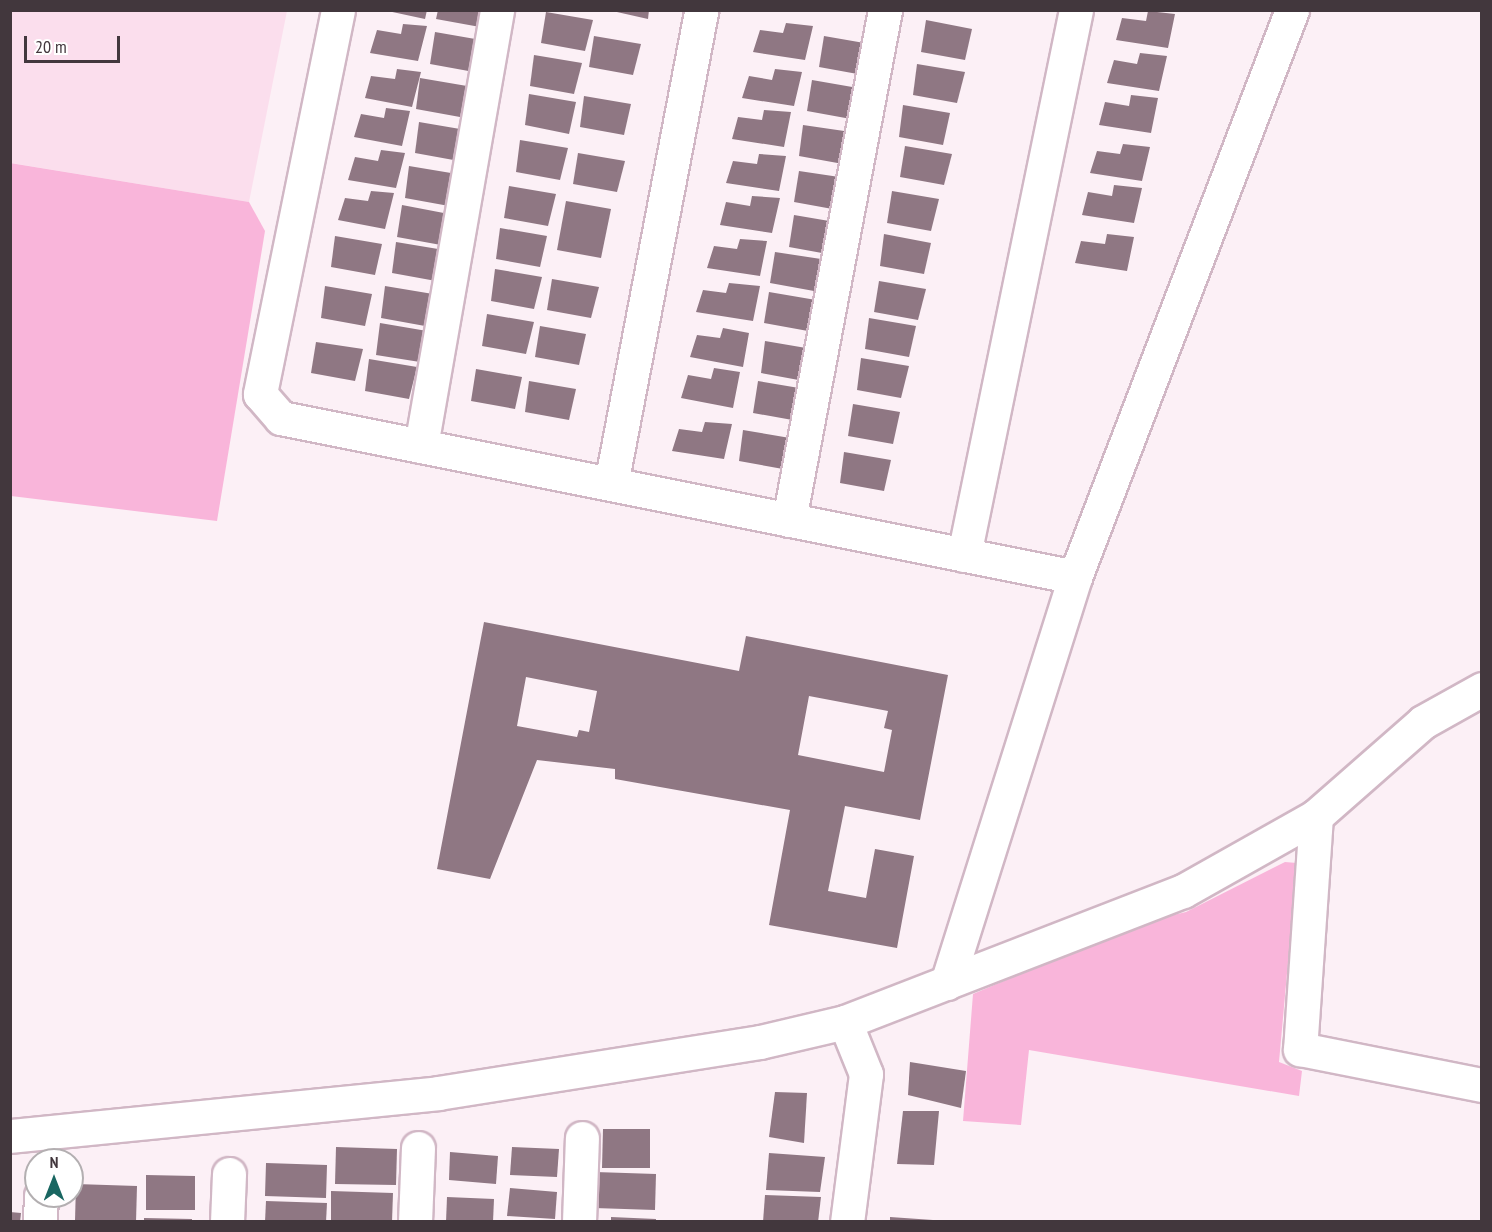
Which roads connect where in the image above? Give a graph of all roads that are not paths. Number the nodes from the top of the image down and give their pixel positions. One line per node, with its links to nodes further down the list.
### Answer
1 (338, 10): 7 (street)
2 (496, 10): 7 (street)
3 (701, 10): 8 (street)
4 (885, 10): 9 (street)
5 (1076, 10): 10 (street)
6 (1292, 10): 11 (street)
7 (421, 446): 8 (street)
8 (611, 484): 9 (street)
9 (789, 520): 10 (street)
10 (964, 555): 11 (street)
11 (1075, 577): 14 (street)
12 (1482, 689): 13 (street)
13 (1316, 816): 14 (street); 16 (street)
14 (947, 983): 15 (street)
15 (845, 1022): 17 (street); 24 (street)
16 (1482, 1085)
17 (10, 1136)
18 (582, 1138): 23 (street)
19 (418, 1148): 22 (street)
20 (229, 1174): 21 (street)
21 (227, 1221)
22 (415, 1221)
23 (579, 1221)
24 (847, 1221)

